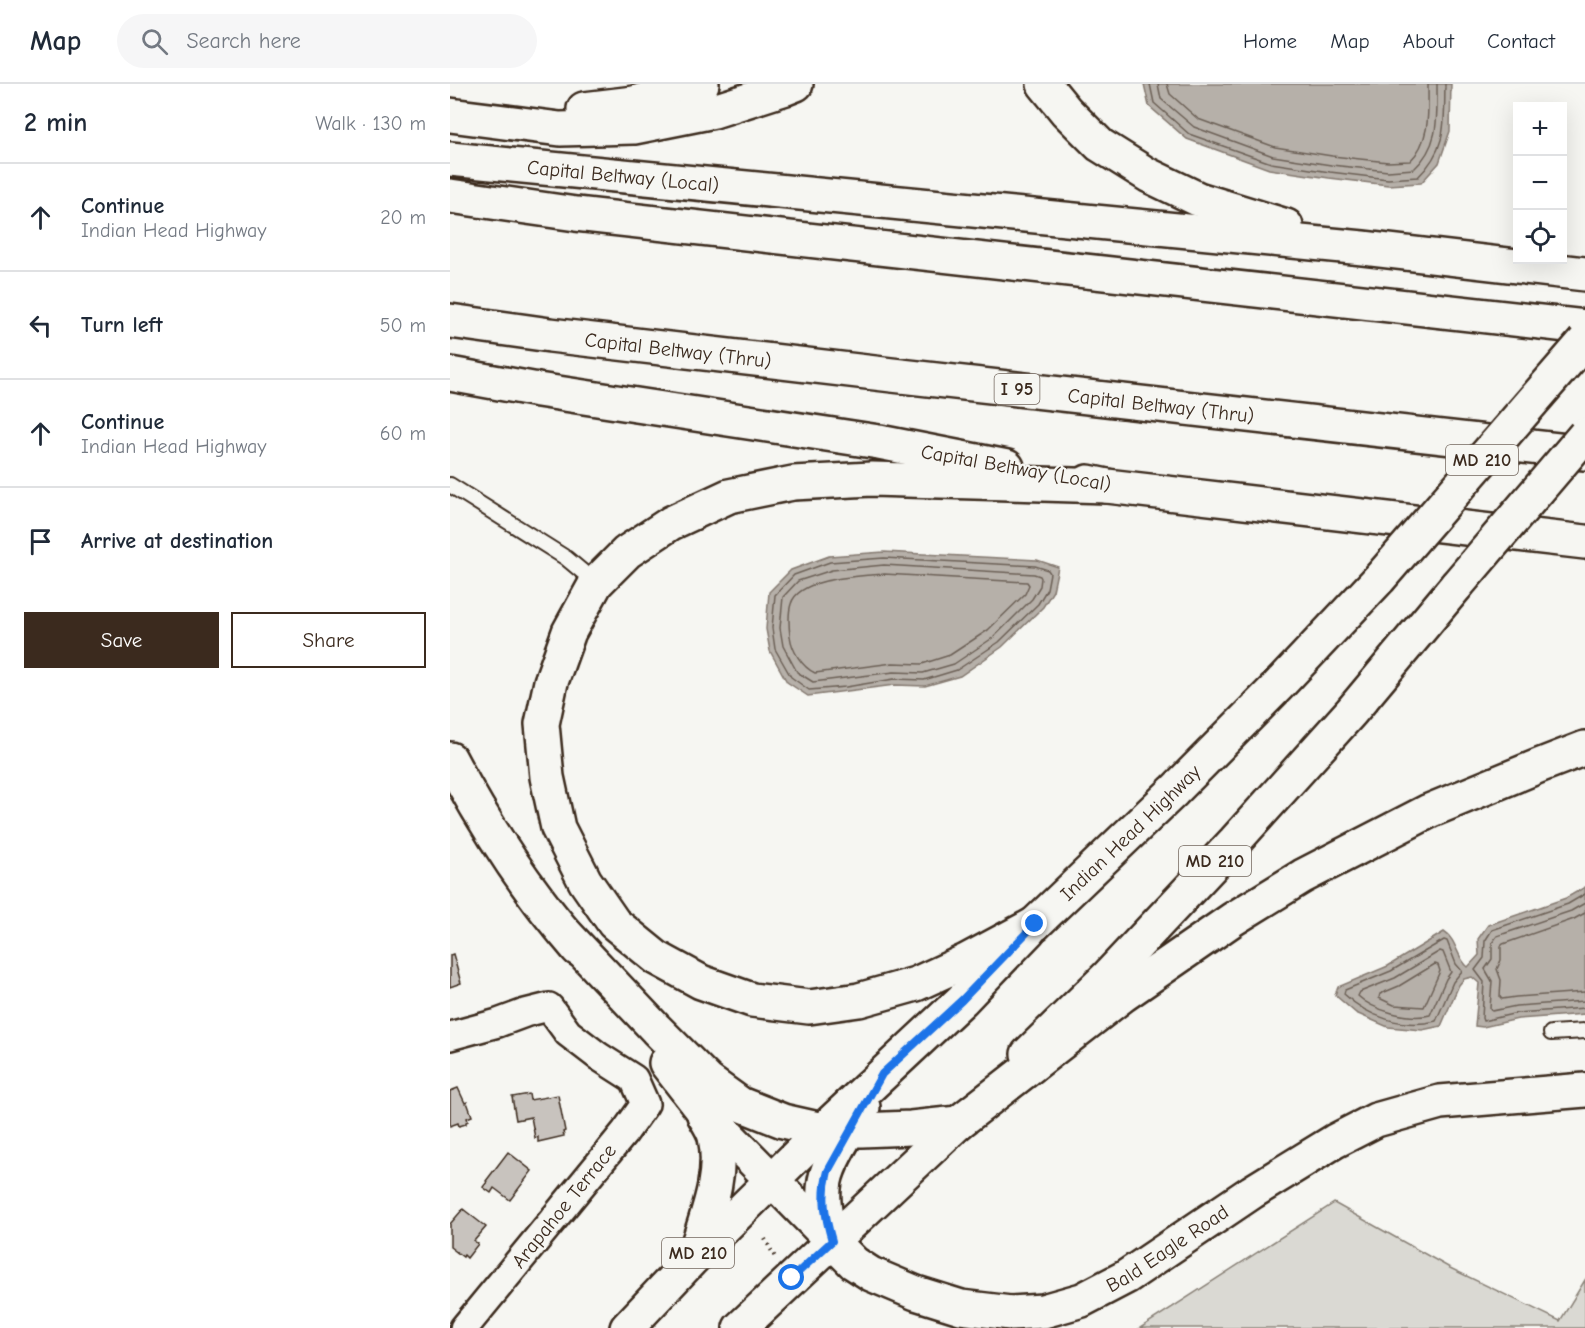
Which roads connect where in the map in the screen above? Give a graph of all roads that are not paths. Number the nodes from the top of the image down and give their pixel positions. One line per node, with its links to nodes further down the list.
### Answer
1 (702, 84): 4 (main road)
2 (796, 84): 4 (main road)
3 (1044, 84): 7 (main road)
4 (450, 113)
5 (450, 159): 7 (main road, Capital Beltway (Local))
6 (450, 196): 10 (main road)
7 (1363, 248): 8 (main road, Capital Beltway (Local))
8 (1585, 274)
9 (450, 321): 16 (main road, Capital Beltway (Thru) / I 95)
10 (1585, 327)
11 (1585, 335): 13 (main road, bridge)
12 (1585, 341): 13 (main road, Indian Head Highway / MD 210, bridge)
13 (1560, 371): 23 (main road, Indian Head Highway / MD 210, bridge)
14 (450, 374): 18 (main road, Capital Beltway (Local))
15 (1585, 435): 30 (main road, MD 210, bridge)
16 (1585, 453)
17 (450, 485): 20 (lane)
18 (1107, 486): 19 (main road, Capital Beltway (Local)); 20 (main road)
19 (1585, 542)
20 (596, 583): 23 (main road)
21 (1585, 748): 30 (main road)
22 (450, 759): 24 (main road)
23 (1035, 924): 31 (main road, Indian Head Highway / MD 210)
24 (565, 933): 29 (main road); 31 (main road)
25 (1585, 1031): 26 (lane)
26 (1551, 1033)
27 (450, 1036): 35 (street, Arapahoe Terrace)
28 (1585, 1090): 33 (main road, Bald Eagle Road)
29 (701, 1108): 32 (main road, Bald Eagle Road); 34 (main road)
30 (958, 1123): 31 (main road); 33 (main road, MD 210)
31 (836, 1130): 32 (main road, Indian Head Highway / MD 210); 33 (main road)
32 (771, 1180): 33 (main road, Bald Eagle Road); 34 (main road, Indian Head Highway / MD 210)
33 (832, 1241): 37 (main road, MD 210)
34 (694, 1257): 36 (main road, Indian Head Highway / MD 210)
35 (464, 1328)
36 (627, 1328)
37 (740, 1328)

